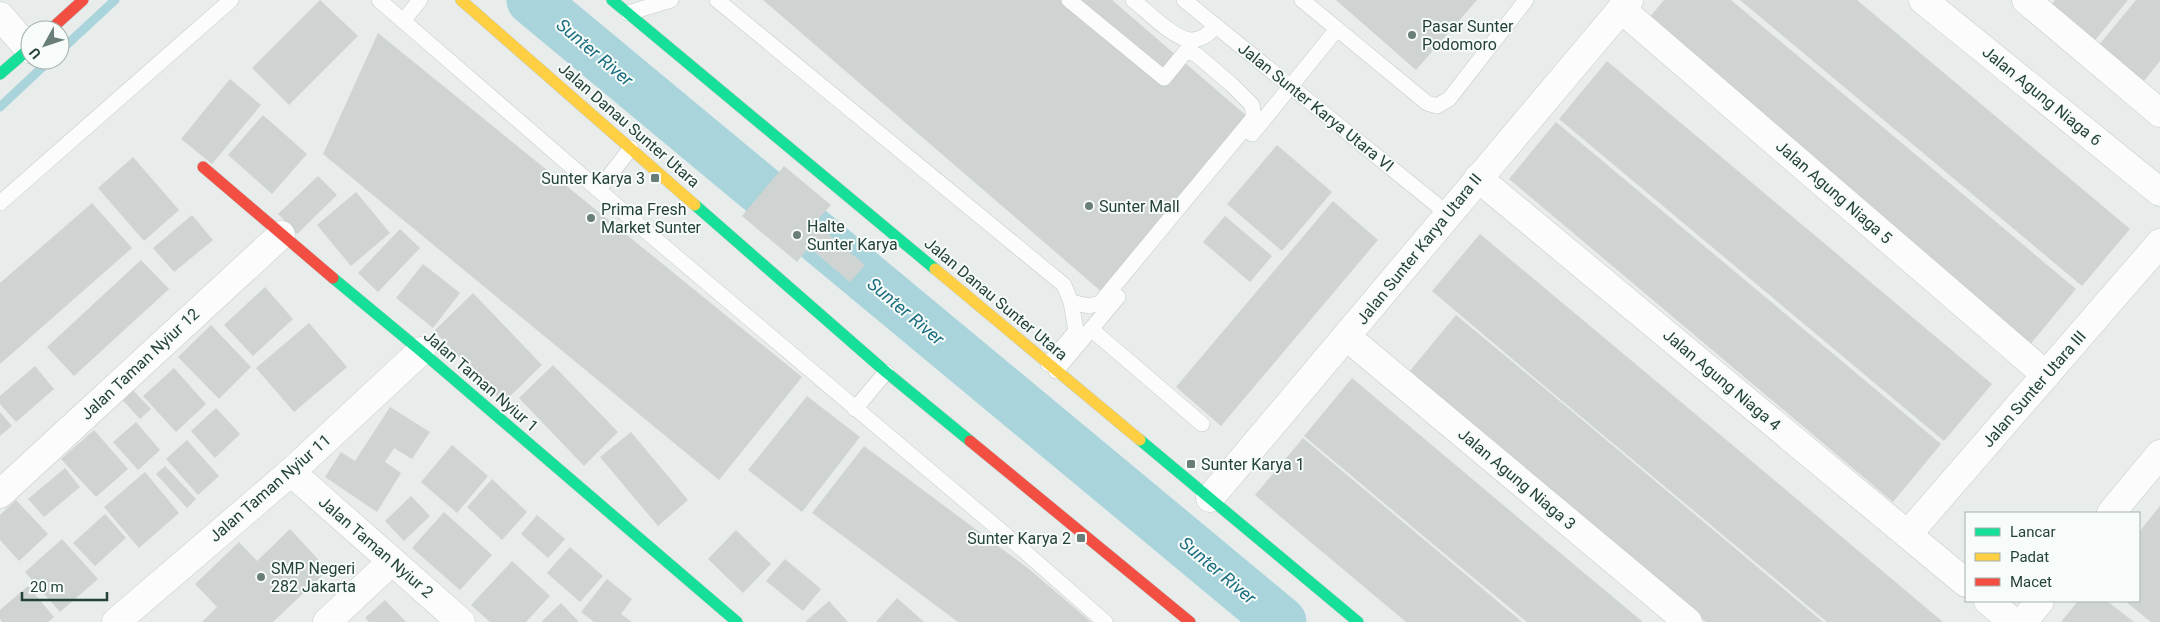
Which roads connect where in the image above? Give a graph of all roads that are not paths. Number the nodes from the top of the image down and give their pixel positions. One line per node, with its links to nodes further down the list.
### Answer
1 (83, 0): 19 (main road)
2 (230, 0): 33 (lane)
3 (379, 0): 20 (lane)
4 (420, 0): 20 (lane)
5 (461, 0): 28 (main road, Jalan Danau Sunter Utara)
6 (612, 0): 17 (main road, Jalan Danau Sunter Utara)
7 (671, 0): 17 (lane)
8 (717, 0): 37 (lane)
9 (1069, 0): 37 (lane)
10 (1133, 0): 21 (lane)
11 (1184, 0): 21 (lane, Jalan Sunter Karya Utara VI)
12 (1302, 0): 22 (lane)
13 (1526, 0): 22 (lane)
14 (1923, 0): 32 (street, Jalan Agung Niaga 6)
15 (2033, 2): 27 (street)
16 (1621, 3): 30 (street, Jalan Sunter Karya Utara II); 43 (street, Jalan Agung Niaga 5)
17 (628, 13): 41 (main road, Jalan Danau Sunter Utara)
18 (0, 16): 23 (street)
19 (61, 20)
20 (403, 21): 31 (lane)
21 (1216, 26): 26 (lane, Jalan Sunter Karya Utara VI)
22 (1337, 29): 26 (lane)
23 (20, 38)
24 (20, 57): 25 (main road)
25 (0, 74)
26 (1291, 87): 34 (lane, Jalan Sunter Karya Utara VI); 38 (lane)
27 (2158, 107)
28 (632, 148): 31 (lane); 42 (main road, Jalan Danau Sunter Utara)
29 (203, 167): 35 (main road, Jalan Taman Nyiur 1)
30 (1478, 178): 34 (street, Jalan Sunter Karya Utara II); 51 (street, Jalan Agung Niaga 4)
31 (599, 189): 44 (lane)
32 (2160, 192)
33 (0, 203)
34 (1448, 214): 39 (street, Jalan Sunter Karya Utara II)
35 (280, 234): 40 (main road, Jalan Taman Nyiur 1); 48 (street, Jalan Taman Nyiur 12)
36 (2160, 243): 43 (street, Jalan Sunter Utara III)
37 (1071, 302): 41 (lane)
38 (1091, 329): 41 (lane); 45 (lane)
39 (1348, 337): 49 (street, Jalan Sunter Karya Utara II); 63 (street, Jalan Agung Niaga 3)
40 (422, 351): 47 (street, Jalan Taman Nyiur 11); 60 (main road, Jalan Taman Nyiur 1)
41 (1052, 367): 49 (main road, Jalan Danau Sunter Utara)
42 (886, 372): 44 (lane); 56 (main road, Jalan Danau Sunter Utara)
43 (2046, 375): 51 (street, Jalan Sunter Utara III)
44 (856, 409): 61 (lane)
45 (1202, 424)
46 (2160, 454): 50 (street)
47 (292, 472): 52 (street, Jalan Taman Nyiur 2); 57 (street, Jalan Taman Nyiur 11)
48 (0, 494)
49 (1210, 498): 62 (main road, Jalan Danau Sunter Utara)
50 (2112, 512)
51 (1908, 534): 53 (street, Jalan Agung Niaga 4)
52 (392, 561): 58 (street); 59 (street, Jalan Taman Nyiur 2)
53 (1965, 582)
54 (1989, 602): 64 (street)
55 (2039, 602): 65 (street)
56 (1186, 621)
57 (116, 622)
58 (327, 622)
59 (462, 622)
60 (737, 622)
61 (1105, 622)
62 (1358, 622)
63 (1688, 622)
64 (2013, 622)
65 (2023, 622)

